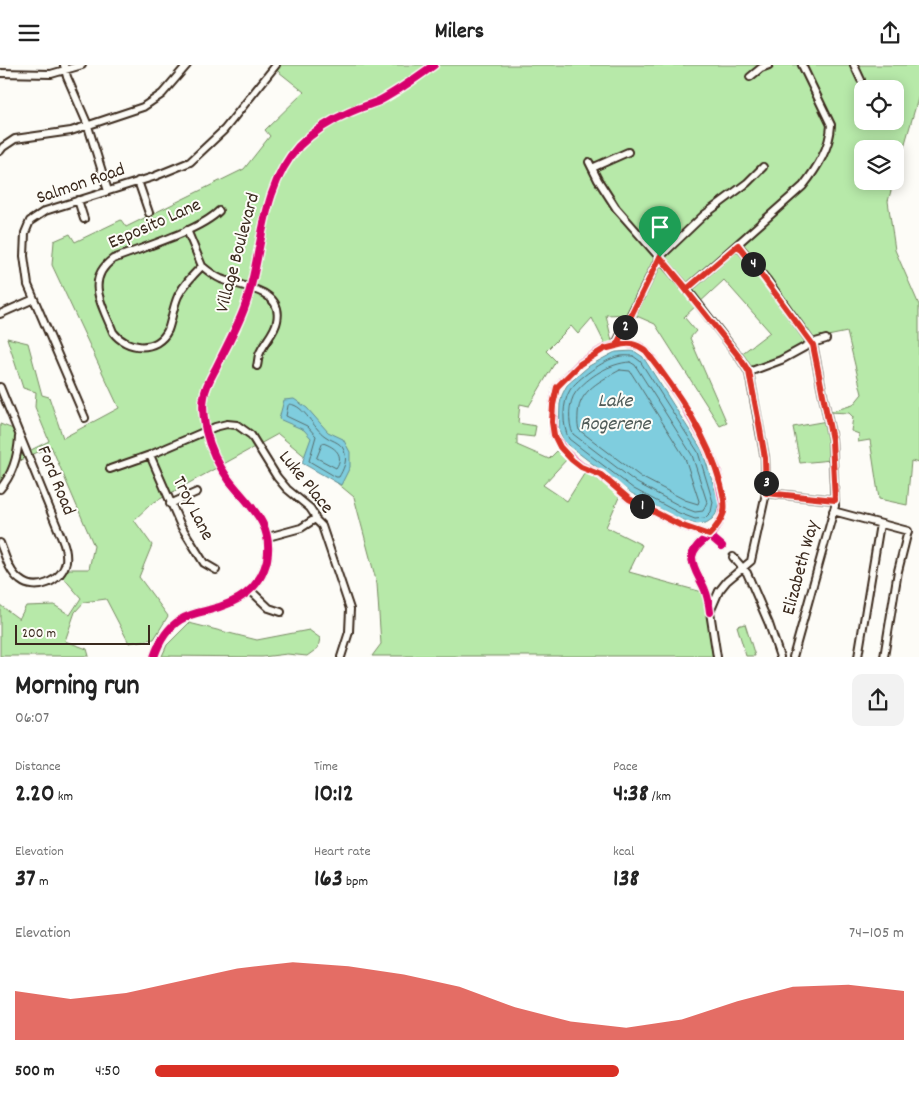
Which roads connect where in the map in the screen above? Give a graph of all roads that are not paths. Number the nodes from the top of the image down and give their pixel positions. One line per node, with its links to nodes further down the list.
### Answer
1 (82, 65): 8 (street)
2 (187, 65): 12 (street)
3 (276, 65): 16 (street, Salmon Road)
4 (434, 65): 26 (street, Village Boulevard)
5 (769, 65): 10 (street)
6 (802, 65): 23 (street)
7 (854, 65): 11 (street)
8 (65, 68): 9 (street); 12 (street)
9 (0, 73)
10 (750, 77)
11 (861, 80)
12 (88, 126): 13 (street); 17 (street)
13 (0, 151)
14 (628, 152): 24 (street)
15 (763, 167): 24 (street)
16 (138, 181): 17 (street, Salmon Road); 20 (street)
17 (108, 191): 18 (street, Salmon Road)
18 (78, 200): 21 (street); 28 (street, Salmon Road)
19 (219, 211): 22 (street, Esposito Lane)
20 (149, 213)
21 (84, 219)
22 (187, 230): 25 (street); 25 (street, Esposito Lane)
23 (738, 245): 27 (street); 31 (street, Elizabeth Way)
24 (660, 257): 27 (street); 32 (street)
25 (202, 266): 26 (street)
26 (250, 287): 33 (street); 37 (street, Village Boulevard)
27 (687, 289): 34 (street)
28 (34, 299): 29 (street); 36 (street, Salmon Road)
29 (0, 314)
30 (826, 339): 31 (street)
31 (812, 343): 34 (street); 44 (street, Elizabeth Way)
32 (616, 346): 49 (street); 49 (street)
33 (257, 366)
34 (749, 372): 43 (street)
35 (0, 387): 38 (street, Ford Road)
36 (84, 418)
37 (206, 431): 39 (street, Luke Place); 47 (street, Luke Place); 50 (street, Village Boulevard)
38 (19, 433): 41 (street); 51 (street, Ford Road)
39 (150, 455): 40 (street, Luke Place); 45 (street, Troy Lane)
40 (110, 469)
41 (0, 489)
42 (198, 492): 45 (street)
43 (766, 493): 44 (street); 54 (street)
44 (835, 500): 46 (street, Elizabeth Way)
45 (170, 504): 55 (street, Troy Lane)
46 (833, 511): 48 (street); 63 (street, Elizabeth Way)
47 (316, 519): 50 (street); 60 (street, Luke Place)
48 (880, 524): 64 (street); 65 (street)
49 (709, 535): 52 (street); 58 (street)
50 (268, 537): 56 (street, Village Boulevard)
51 (0, 543)
52 (722, 546)
53 (733, 557): 54 (street)
54 (743, 569): 58 (street); 62 (street)
55 (216, 570)
56 (250, 590): 57 (street); 59 (street, Village Boulevard)
57 (281, 612)
58 (710, 612): 61 (street)
59 (154, 657)
60 (341, 657)
61 (717, 657)
62 (780, 657)
63 (794, 657)
64 (858, 657)
65 (884, 657)

